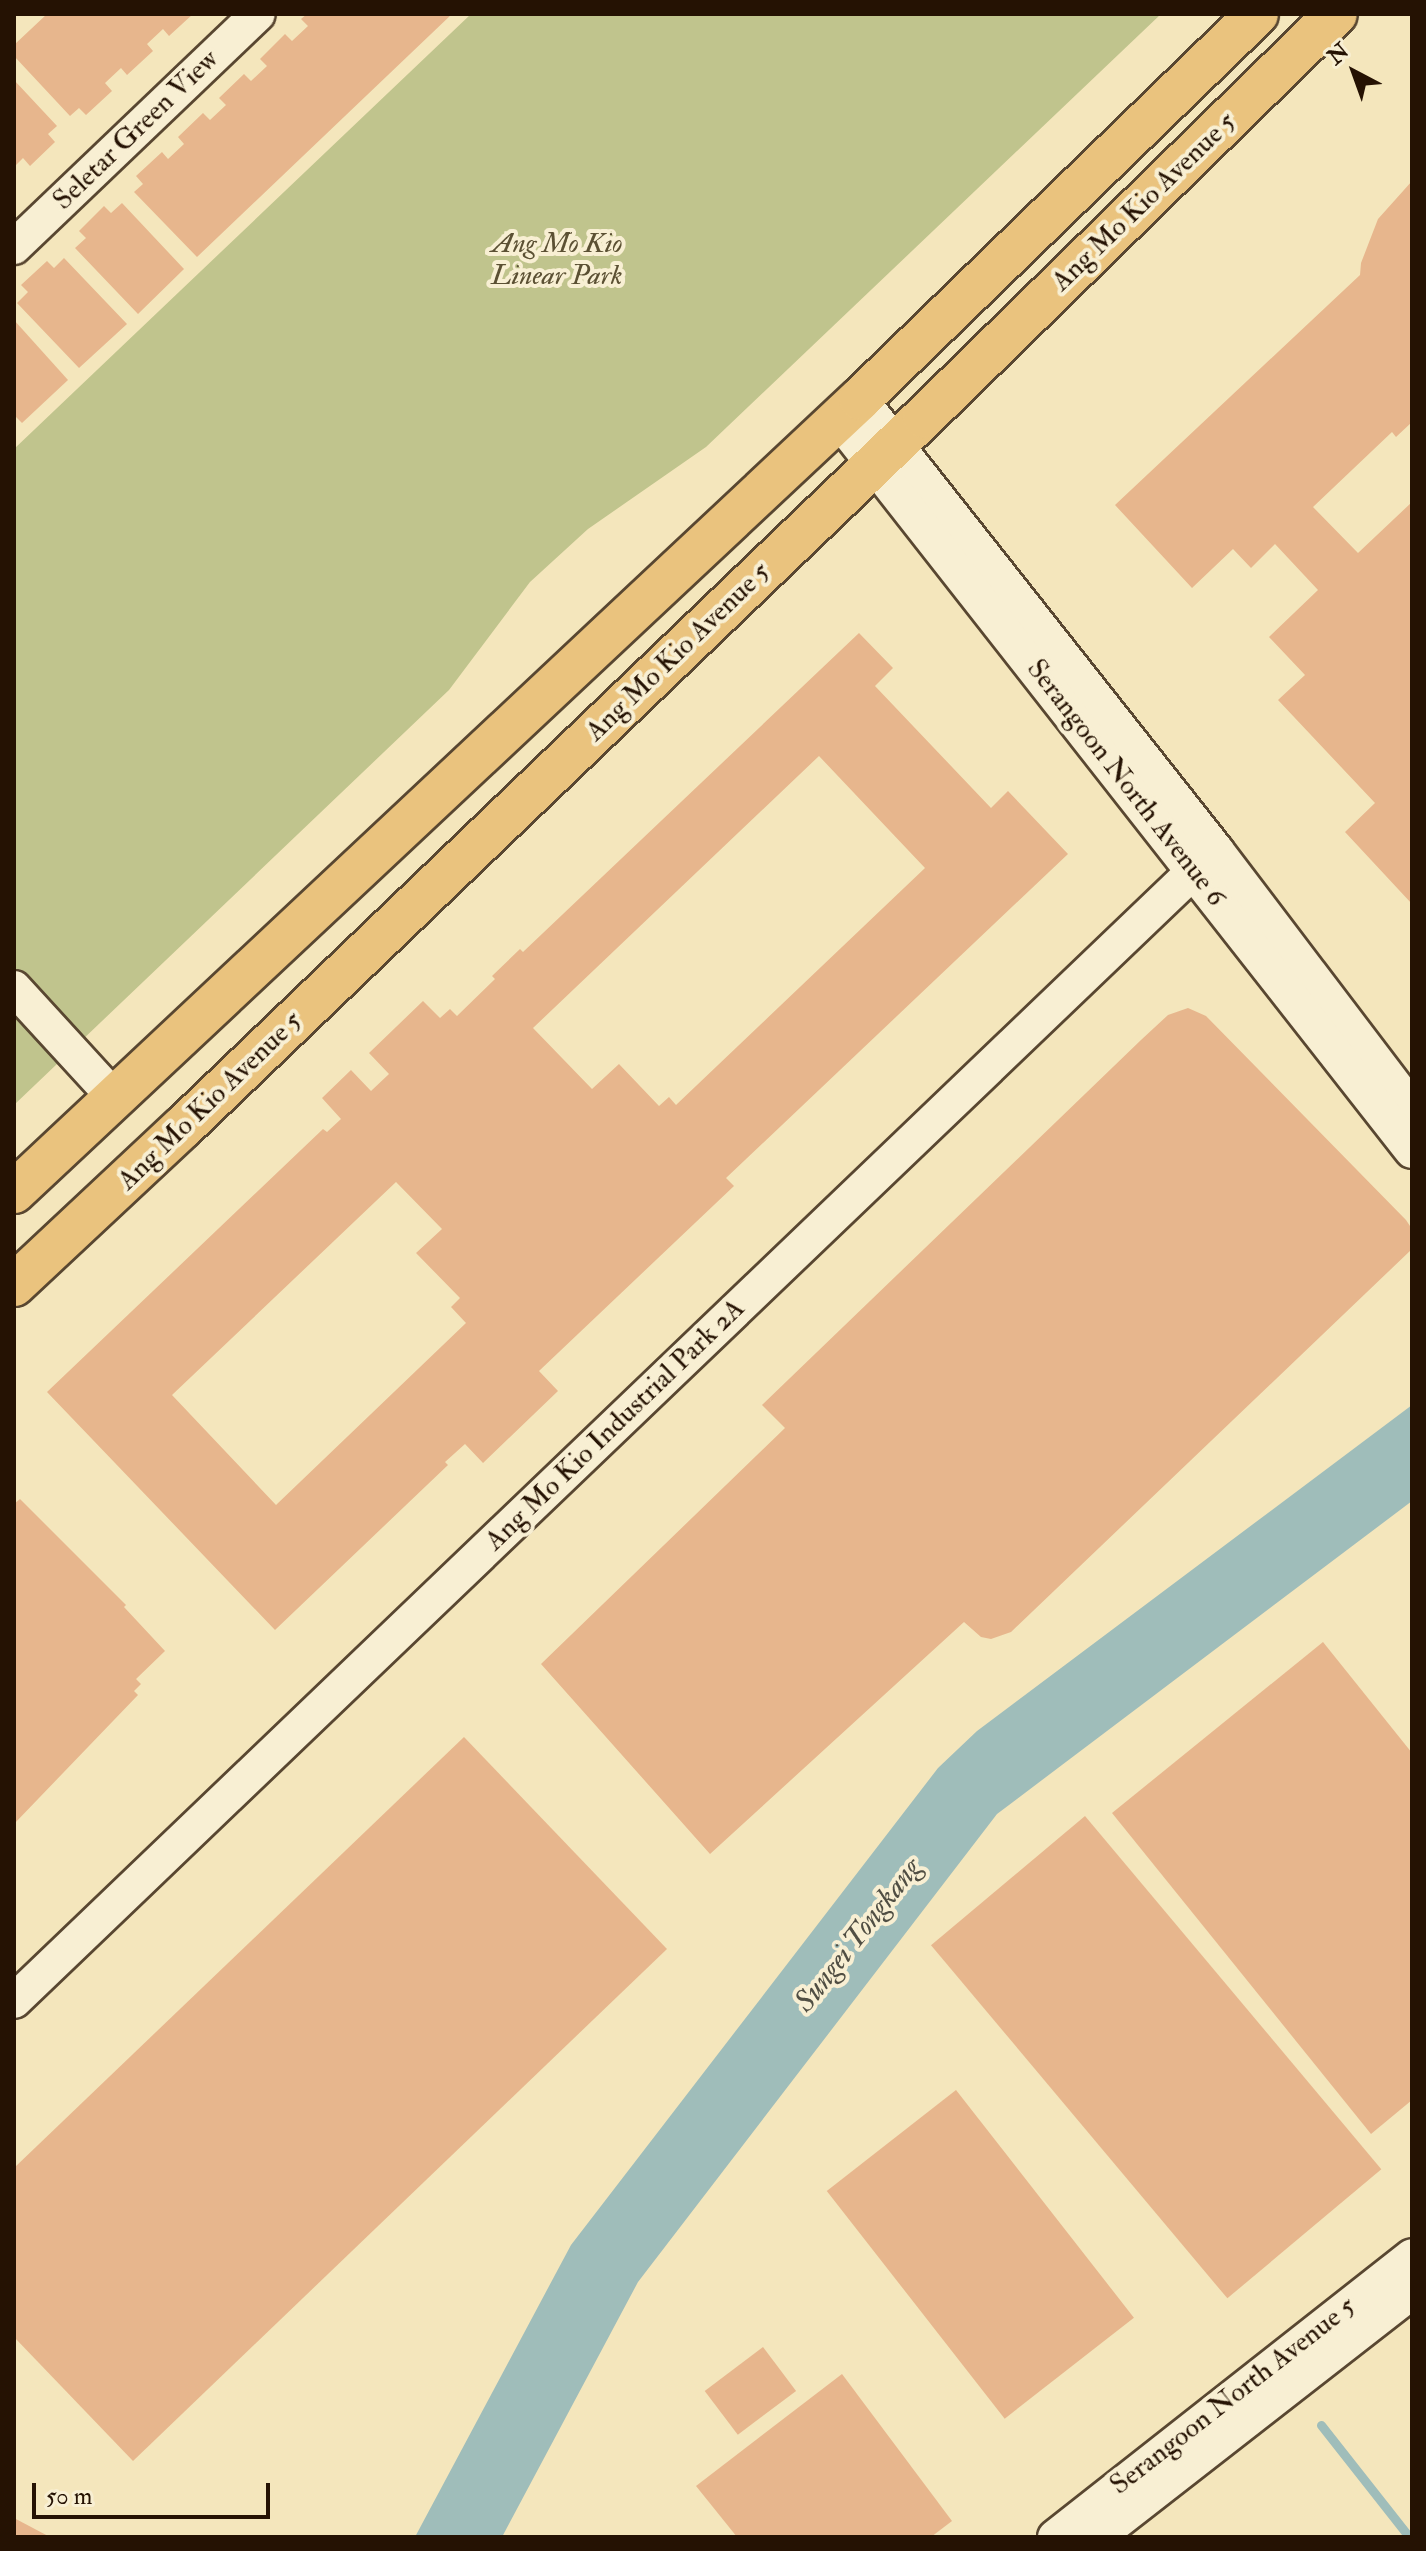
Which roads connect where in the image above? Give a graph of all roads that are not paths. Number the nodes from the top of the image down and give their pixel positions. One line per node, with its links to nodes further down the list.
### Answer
1 (258, 14): 4 (street, Seletar Green View)
2 (1257, 14): 5 (main road, Ang Mo Kio Avenue 5)
3 (1336, 14): 6 (main road, Ang Mo Kio Avenue 5)
4 (14, 247)
5 (849, 409): 6 (street, Serangoon North Avenue 6); 9 (main road, Ang Mo Kio Avenue 5)
6 (885, 453): 7 (street, Serangoon North Avenue 6); 13 (main road, Ang Mo Kio Avenue 5)
7 (1205, 860): 10 (street, Serangoon North Avenue 6); 11 (street, Serangoon North Avenue 6); 14 (street, Ang Mo Kio Industrial Park 2A)
8 (14, 988): 9 (street)
9 (114, 1097): 12 (main road, Ang Mo Kio Avenue 5)
10 (1412, 1108)
11 (1412, 1151)
12 (14, 1192)
13 (14, 1285)
14 (14, 2001)
15 (1412, 2256): 17 (street, Serangoon North Avenue 5)
16 (1412, 2292): 18 (street, Serangoon North Avenue 5)
17 (1055, 2537)
18 (1097, 2537)

